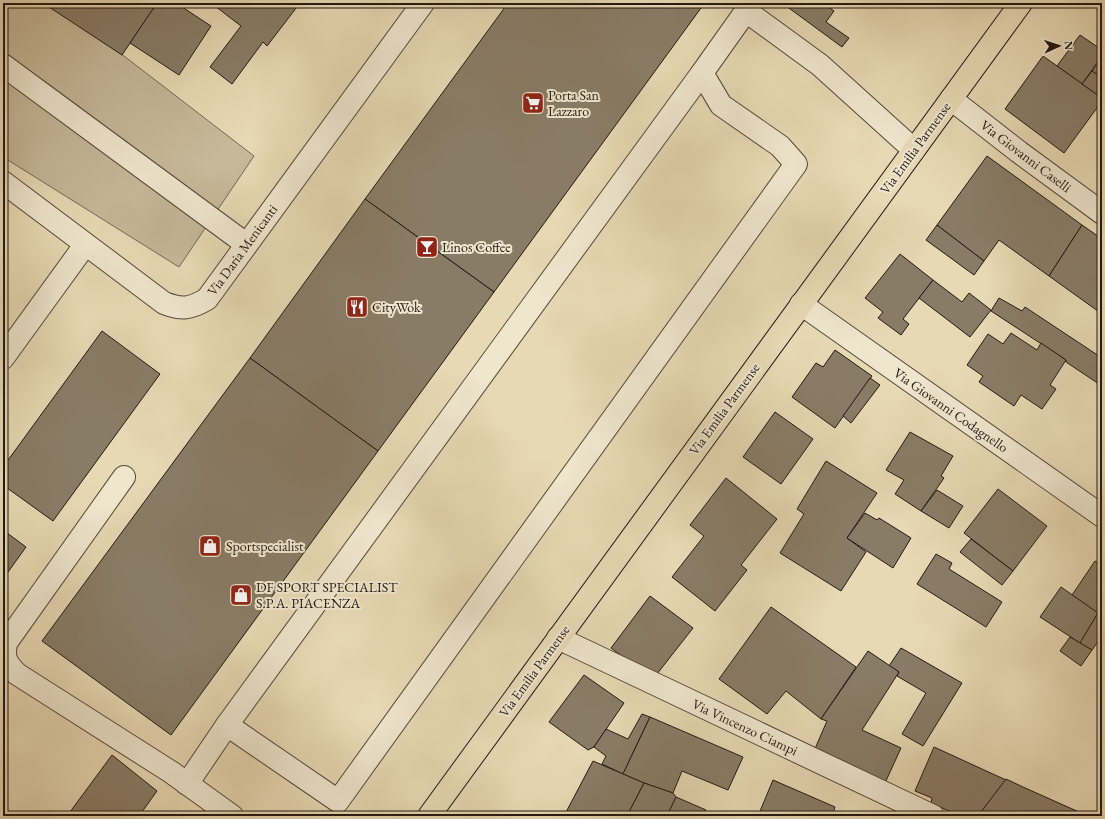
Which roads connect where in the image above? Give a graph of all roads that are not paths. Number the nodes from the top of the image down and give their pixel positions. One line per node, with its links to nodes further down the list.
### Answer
1 (423, 3): 9 (street, Via Daria Menicanti)
2 (1021, 3): 5 (main road, Via Emilia Parmense)
3 (3, 65): 9 (street)
4 (702, 74): 6 (street); 16 (street); 16 (street)
5 (951, 99): 6 (main road, Via Emilia Parmense); 8 (street, Via Giovanni Caselli)
6 (914, 150): 11 (main road, Via Emilia Parmense)
7 (3, 182): 10 (street, Via Daria Menicanti)
8 (1102, 213)
9 (246, 244): 10 (street, Via Daria Menicanti)
10 (85, 245): 12 (street)
11 (801, 304): 14 (street, Via Giovanni Codagnello); 15 (main road, Via Emilia Parmense)
12 (3, 358)
13 (124, 478): 17 (street)
14 (1102, 516)
15 (558, 638): 19 (main road, Via Emilia Parmense); 20 (street, Via Vincenzo Ciampi)
16 (227, 725): 17 (street)
17 (187, 784): 18 (street)
18 (232, 816)
19 (429, 816)
20 (933, 816)

